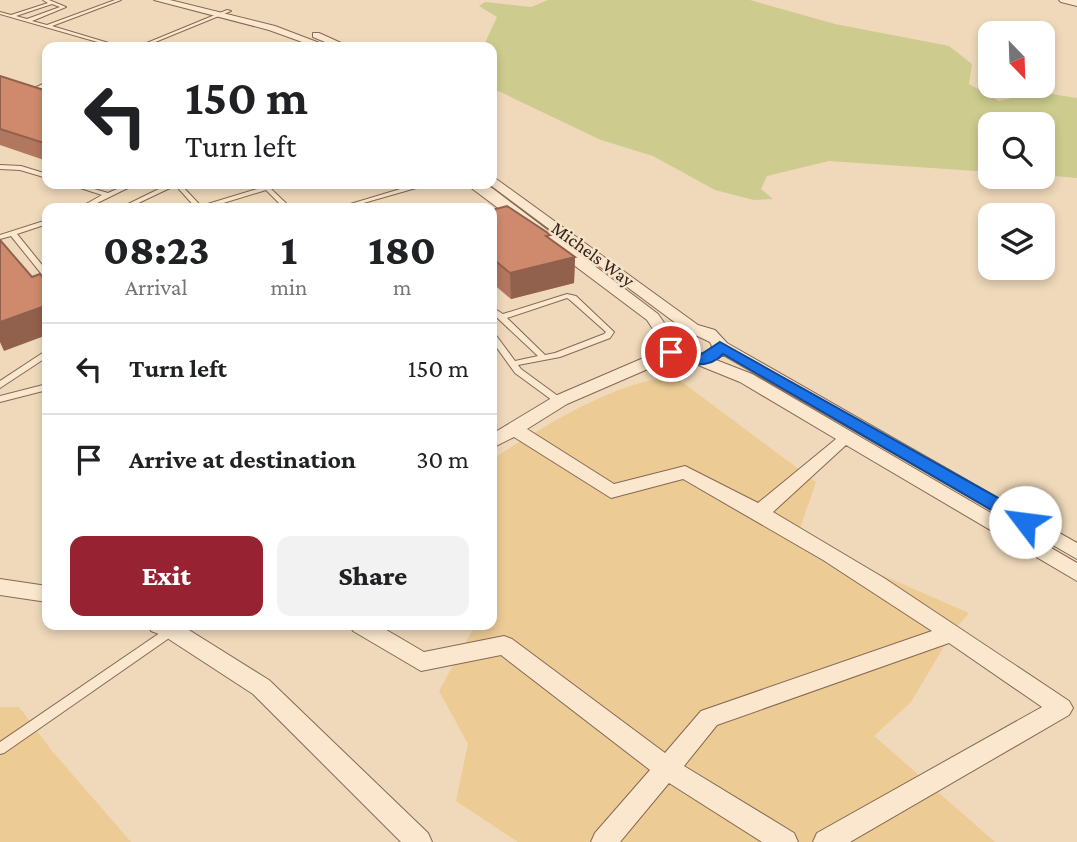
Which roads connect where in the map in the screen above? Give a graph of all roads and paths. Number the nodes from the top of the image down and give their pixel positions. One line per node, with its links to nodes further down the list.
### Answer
1 (45, 0): 6 (lane)
2 (119, 0): 12 (lane)
3 (159, 0): 9 (street)
4 (185, 0): 9 (street)
5 (1065, 0): 7 (street)
6 (53, 2): 10 (lane); 11 (lane)
7 (1077, 2)
8 (0, 13): 10 (lane)
9 (223, 13): 13 (lane); 13 (lane); 16 (street); 17 (street)
10 (10, 16): 11 (lane)
11 (28, 21): 12 (lane)
12 (47, 26): 14 (lane)
13 (165, 37): 15 (lane)
14 (103, 42)
15 (152, 42)
16 (312, 42)
17 (333, 42)
18 (42, 86): 20 (lane)
19 (23, 88): 20 (lane)
20 (31, 91): 21 (lane)
21 (42, 95)
22 (0, 167): 23 (lane)
23 (42, 174)
24 (497, 184): 48 (street, Michels Way)
25 (88, 189): 33 (lane)
26 (122, 189): 33 (lane)
27 (164, 189): 36 (lane)
28 (182, 189): 37 (lane)
29 (264, 189): 38 (lane)
30 (268, 189): 39 (lane)
31 (410, 189): 34 (lane)
32 (482, 189): 50 (street, Michels Way)
33 (108, 195): 35 (lane)
34 (367, 202): 40 (lane); 41 (lane)
35 (97, 203)
36 (134, 203)
37 (195, 203)
38 (217, 203)
39 (283, 203)
40 (362, 203)
41 (364, 203)
42 (42, 224): 43 (lane)
43 (13, 234): 44 (lane); 45 (lane)
44 (0, 237)
45 (42, 269)
46 (497, 313): 47 (lane)
47 (502, 317): 53 (lane); 53 (lane)
48 (693, 329): 50 (street); 51 (street, Michels Way)
49 (497, 343): 55 (lane)
50 (669, 346): 54 (street); 59 (street)
51 (720, 346): 54 (street); 64 (street)
52 (42, 357): 56 (lane)
53 (544, 357): 55 (lane)
54 (701, 360): 65 (street)
55 (512, 364): 59 (lane)
56 (0, 385)
57 (42, 388): 58 (lane)
58 (0, 399)
59 (559, 401): 60 (street)
60 (513, 428): 61 (street); 63 (street)
61 (497, 439)
62 (838, 444): 63 (street)
63 (761, 512): 71 (street)
64 (1077, 552)
65 (1077, 573)
66 (0, 587): 67 (street)
67 (42, 593)
68 (164, 630): 72 (lane)
69 (176, 630): 74 (street)
70 (369, 630): 73 (street)
71 (951, 633): 73 (street); 77 (street)
72 (0, 749)
73 (666, 768): 75 (street); 76 (street)
74 (419, 842)
75 (604, 842)
76 (785, 842)
77 (825, 842)

